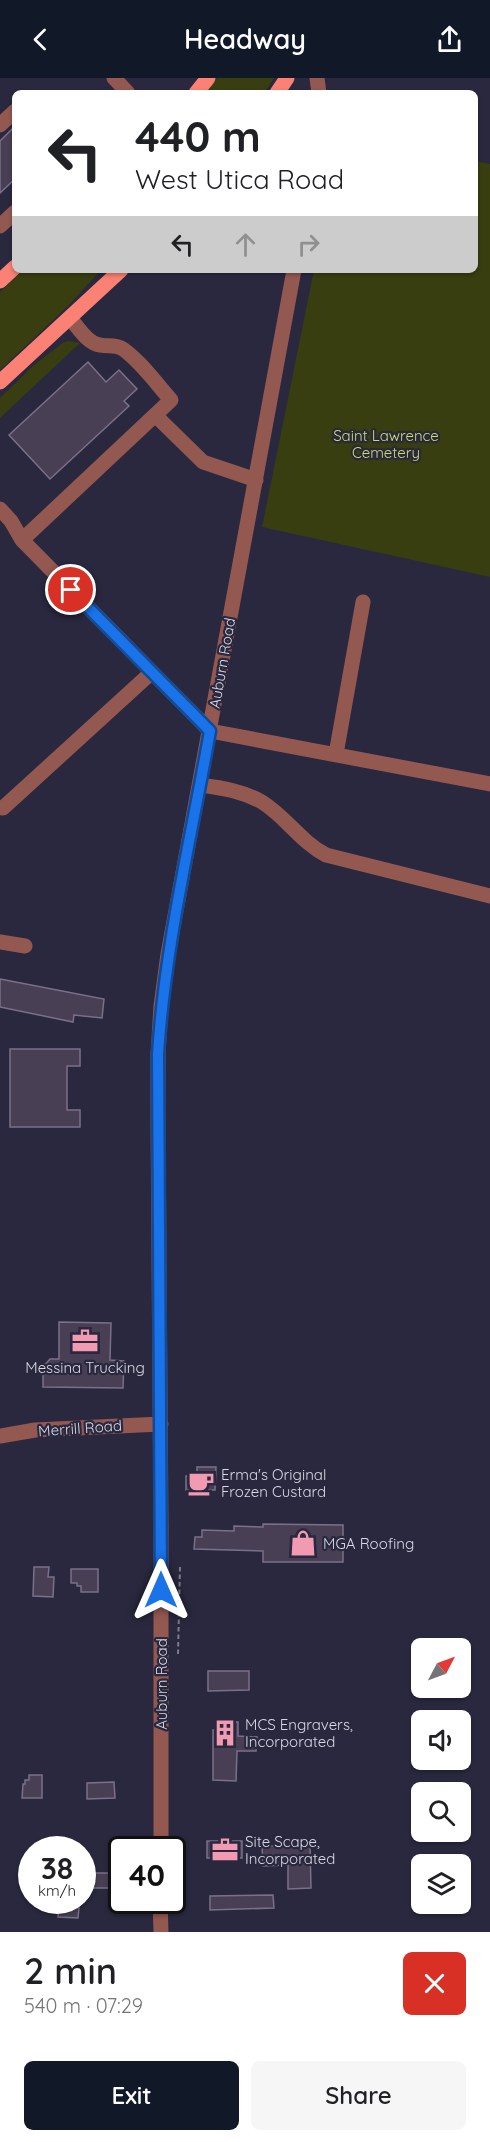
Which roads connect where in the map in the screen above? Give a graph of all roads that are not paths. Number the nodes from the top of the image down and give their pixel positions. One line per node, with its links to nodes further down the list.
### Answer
1 (114, 78): 3 (street)
2 (208, 78): 4 (main road)
3 (125, 90)
4 (198, 90)
5 (12, 114): 6 (street)
6 (0, 125)
7 (12, 215): 8 (street)
8 (0, 226)
9 (12, 270): 12 (main road)
10 (118, 273): 13 (main road)
11 (293, 273): 16 (street, Auburn Road)
12 (0, 281)
13 (70, 318): 14 (main road); 15 (street)
14 (0, 382)
15 (155, 415): 16 (street); 19 (street)
16 (256, 480): 22 (street, Auburn Road)
17 (0, 509): 18 (street)
18 (6, 526): 19 (street)
19 (22, 540): 21 (street)
20 (363, 602): 23 (street)
21 (152, 672): 22 (street); 26 (street)
22 (210, 731): 23 (street); 25 (street, Auburn Road)
23 (336, 754): 24 (street)
24 (490, 784)
25 (200, 785): 27 (street); 30 (street, Auburn Road)
26 (3, 807)
27 (490, 896)
28 (0, 942): 29 (street)
29 (25, 946)
30 (161, 1424): 31 (street, Merrill Road); 32 (street, Auburn Road)
31 (0, 1436)
32 (161, 1836)
33 (160, 1914): 34 (street)
34 (161, 1932)

